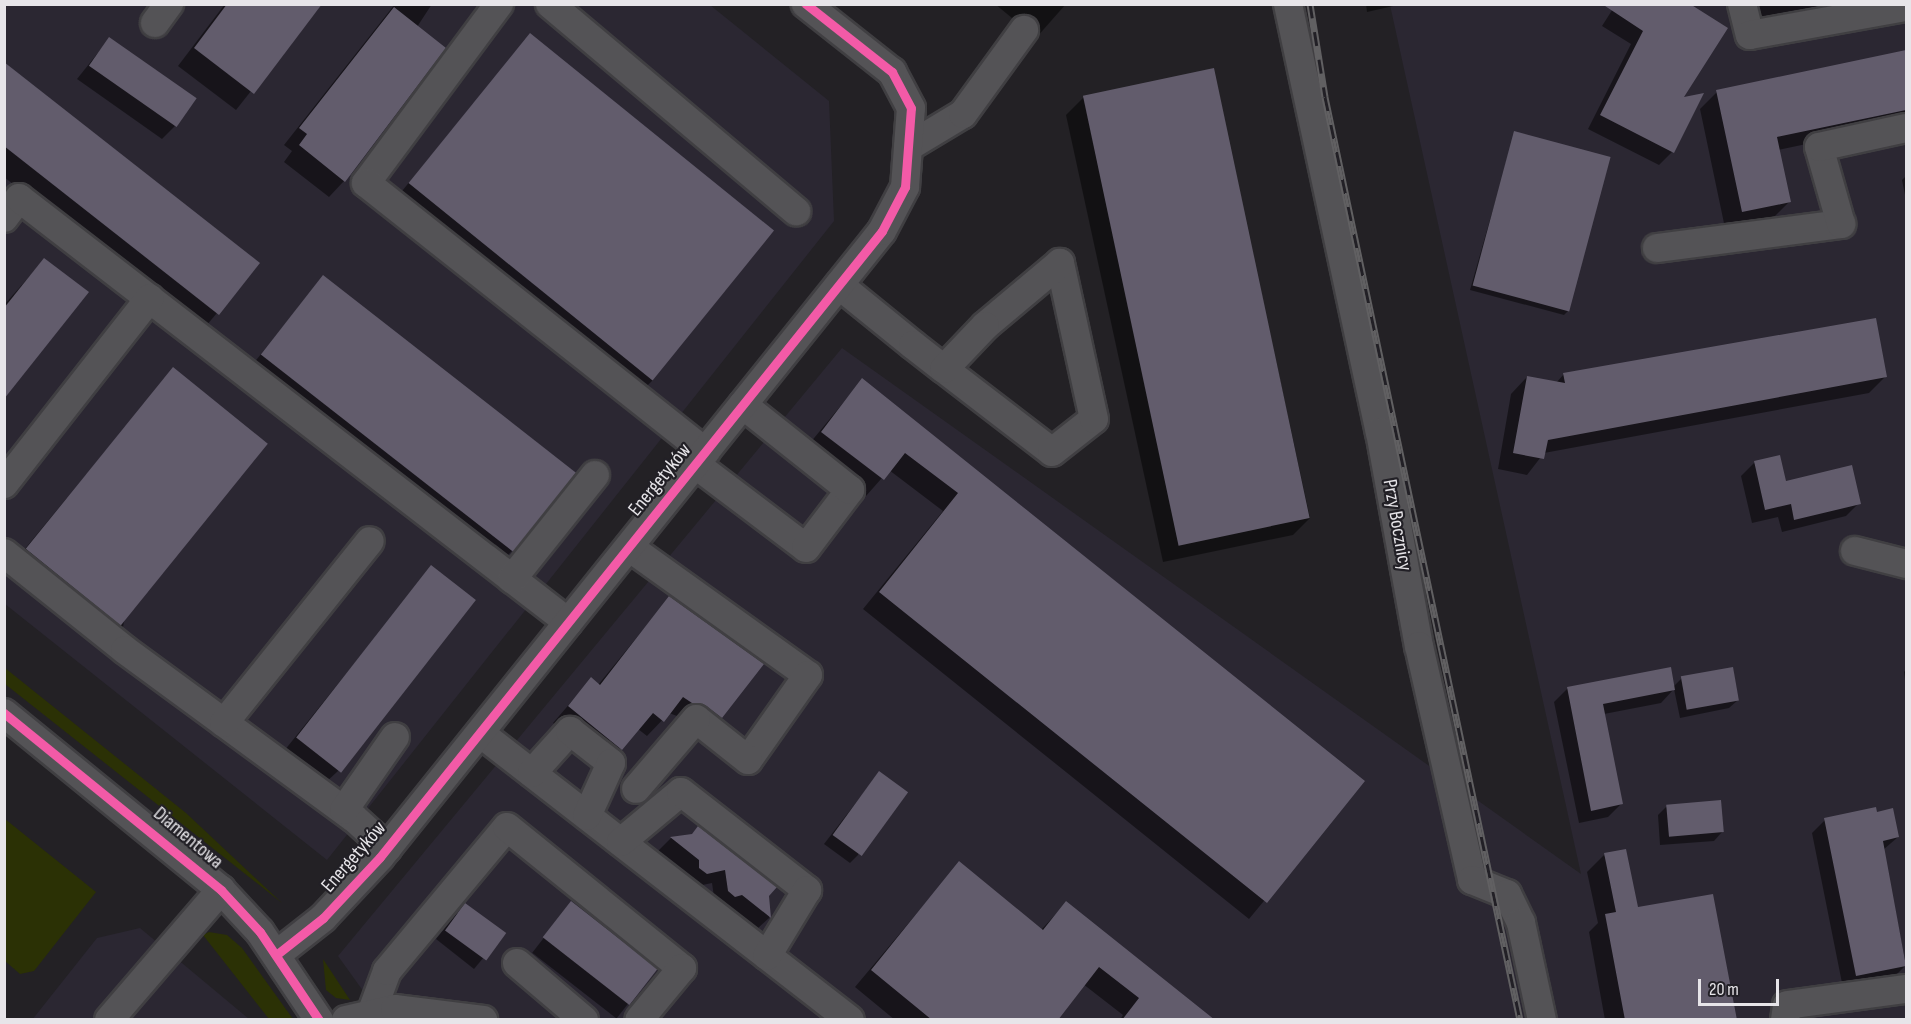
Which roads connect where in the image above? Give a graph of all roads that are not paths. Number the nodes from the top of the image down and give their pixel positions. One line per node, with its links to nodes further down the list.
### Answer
1 (499, 4): 17 (street)
2 (550, 4): 10 (street)
3 (806, 4): 9 (street, Energetyków)
4 (1288, 4): 49 (street, Przy Bocznicy)
5 (1742, 4): 6 (street)
6 (1906, 7)
7 (1024, 30): 9 (street)
8 (1906, 128): 12 (street)
9 (908, 147): 13 (street, Energetyków)
10 (796, 211)
11 (4, 218): 14 (street)
12 (1657, 248)
13 (839, 285): 15 (street); 16 (street, Energetyków)
14 (150, 298): 19 (street); 25 (street)
15 (944, 369): 15 (street)
16 (742, 405): 17 (street, Energetyków); 17 (street)
17 (700, 458): 21 (street, Energetyków)
18 (595, 475): 25 (street)
19 (4, 484)
20 (370, 541): 28 (street)
21 (628, 547): 26 (street, Energetyków); 32 (street)
22 (1856, 551): 24 (street)
23 (4, 553): 28 (street)
24 (1906, 564)
25 (512, 579): 26 (street)
26 (568, 622): 29 (street, Energetyków)
27 (4, 713): 37 (street, Diamentowa)
28 (224, 723): 33 (street)
29 (480, 733): 31 (street); 36 (street, Energetyków)
30 (395, 737): 33 (street)
31 (532, 772): 34 (street); 34 (street)
32 (636, 789)
33 (344, 810): 36 (street)
34 (587, 816): 35 (street)
35 (621, 842): 39 (street); 39 (street)
36 (387, 848): 38 (street, Energetyków)
37 (221, 890): 38 (street, Diamentowa); 43 (street)
38 (276, 955): 44 (street, Diamentowa)
39 (767, 956): 48 (street)
40 (517, 963): 46 (street)
41 (1906, 989): 50 (street)
42 (358, 1017): 45 (street); 47 (street)
43 (109, 1020)
44 (319, 1020)
45 (483, 1020)
46 (584, 1020)
47 (639, 1020)
48 (850, 1020)
49 (1542, 1020)
50 (1785, 1020)

